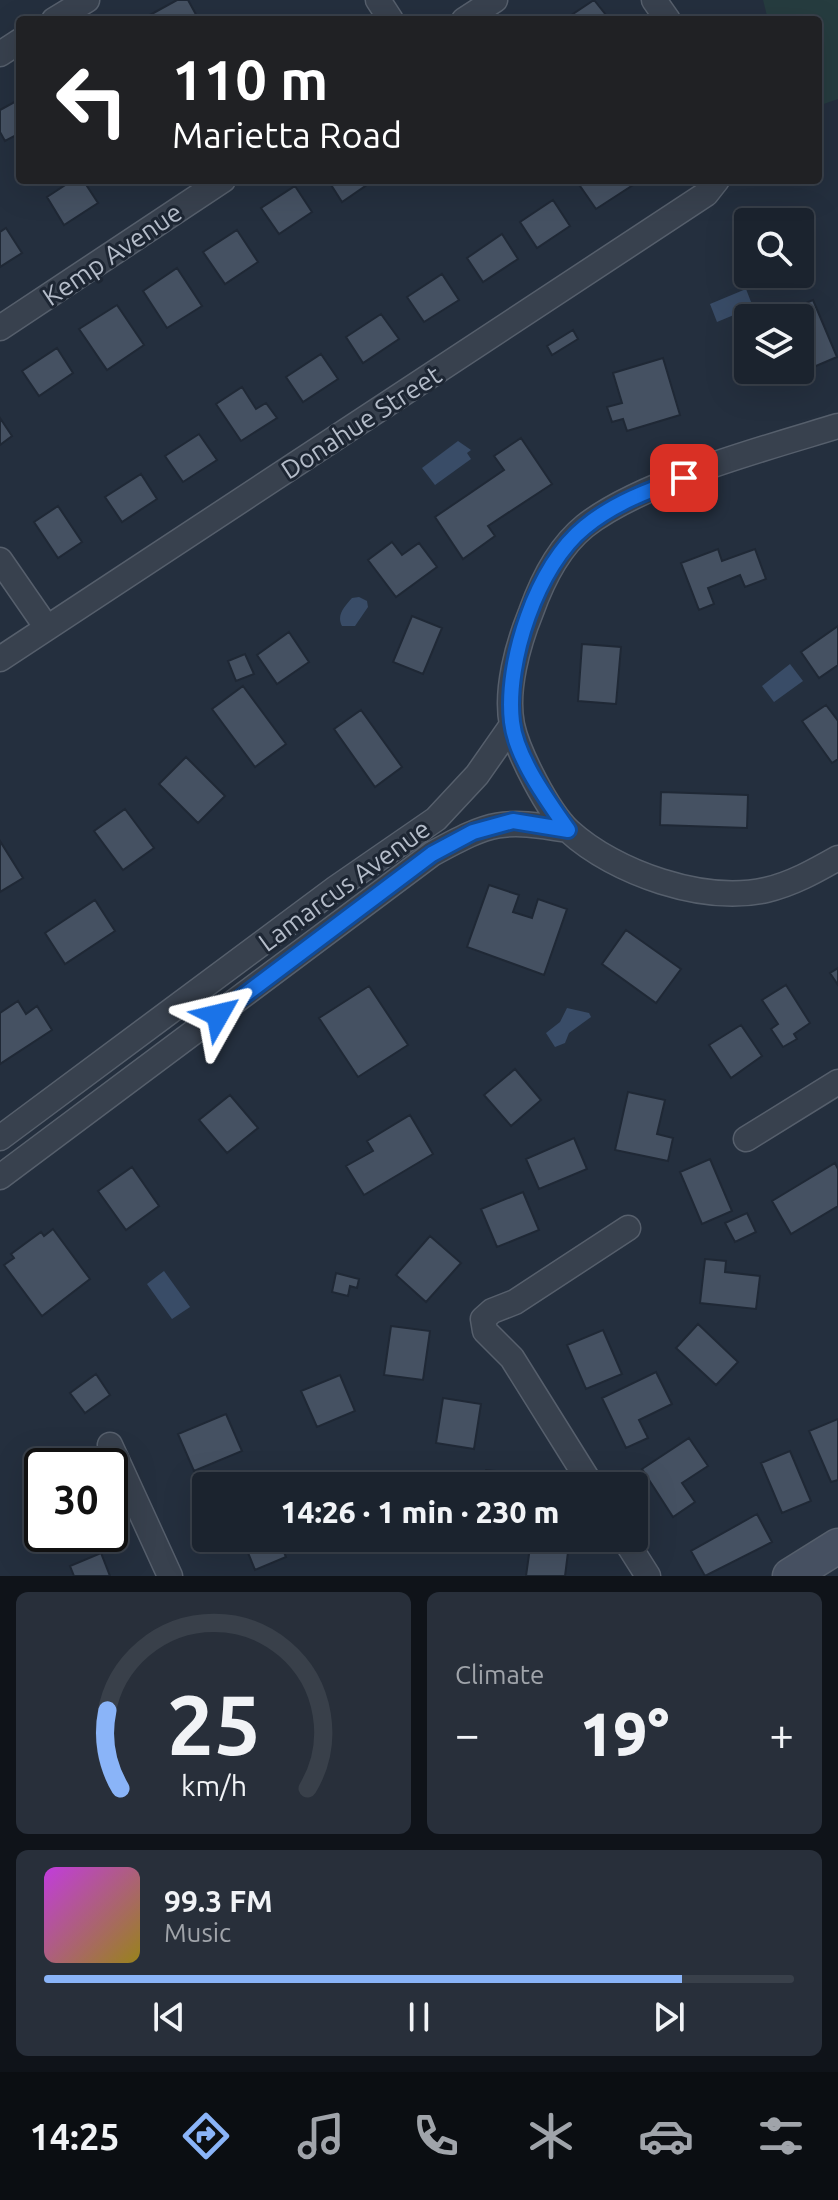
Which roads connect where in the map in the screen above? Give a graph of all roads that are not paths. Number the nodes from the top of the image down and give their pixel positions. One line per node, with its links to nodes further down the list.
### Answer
1 (87, 0): 3 (street)
2 (495, 0): 4 (street)
3 (61, 16)
4 (470, 16)
5 (217, 184): 7 (street, Kemp Avenue)
6 (714, 184): 10 (street, Donahue Street)
7 (0, 328)
8 (838, 426): 12 (street)
9 (0, 560): 10 (street)
10 (47, 628): 11 (street, Donahue Street)
11 (0, 659)
12 (512, 725): 13 (street); 16 (street, Lamarcus Avenue)
13 (568, 830): 14 (street); 18 (street, Lamarcus Avenue)
14 (838, 858)
15 (838, 1082): 17 (street)
16 (0, 1138)
17 (746, 1139)
18 (0, 1177)
19 (628, 1228): 21 (street)
20 (110, 1445): 24 (street)
21 (583, 1472)
22 (838, 1546): 26 (street)
23 (633, 1552): 25 (street)
24 (170, 1576)
25 (648, 1576)
26 (790, 1576)

